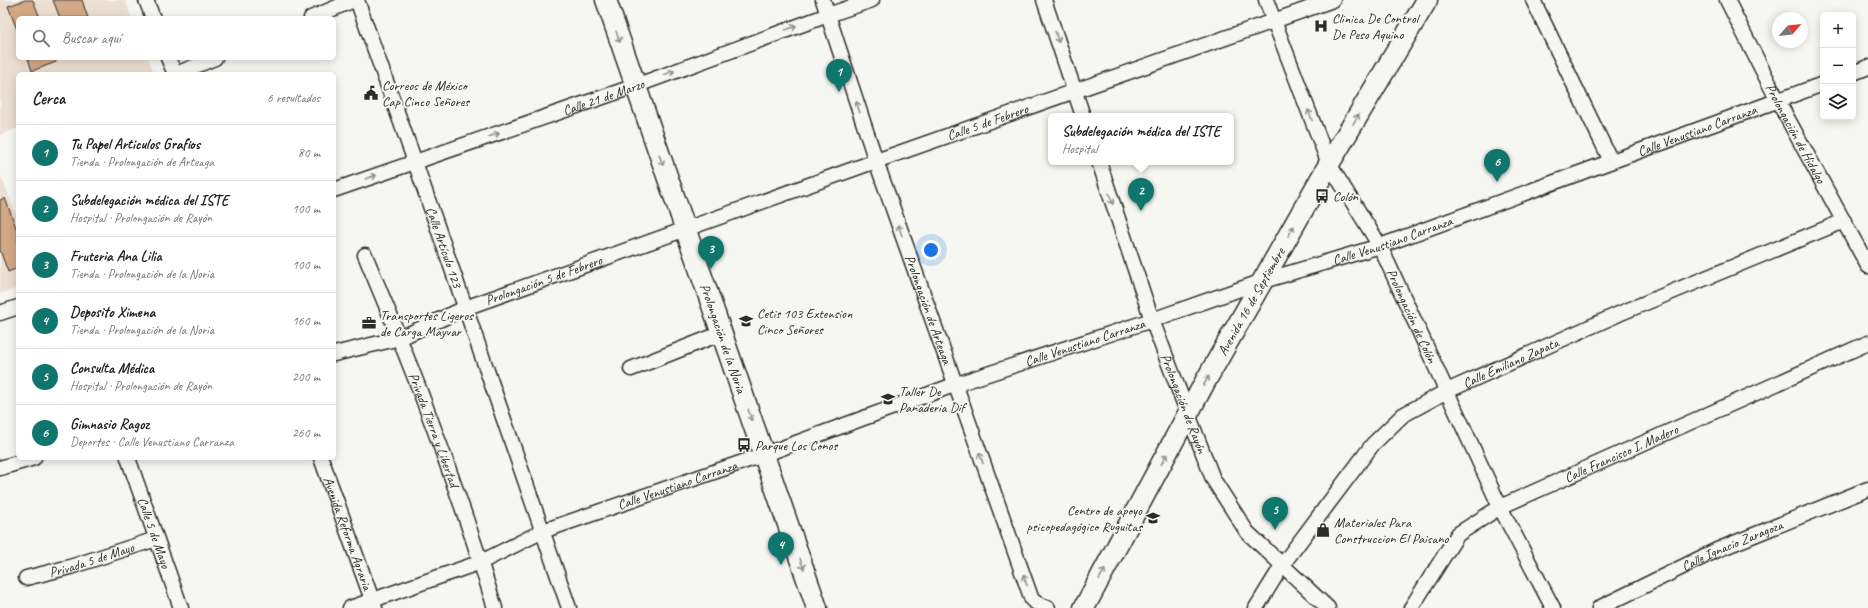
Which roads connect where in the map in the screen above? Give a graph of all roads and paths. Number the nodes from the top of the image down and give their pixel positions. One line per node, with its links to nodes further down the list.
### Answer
1 (146, 0): 13 (street)
2 (356, 0): 14 (street); 29 (street, Calle Artículo 123)
3 (606, 0): 23 (main road, Prolongación de la Noria, one-way to 23)
4 (823, 0): 12 (street, Prolongación de Arteaga)
5 (872, 0): 12 (street, Calle 21 de Marzo)
6 (1044, 0): 24 (street, one-way to 24)
7 (1266, 0): 15 (street, Prolongación de Colón)
8 (1333, 0): 15 (street, Calle 5 de Febrero)
9 (1427, 0): 30 (main road, Avenida 16 de Septiembre, one-way to 9)
10 (1533, 0): 28 (street)
11 (1727, 0): 25 (street, Prolongación de Hidalgo)
12 (828, 15): 23 (street, Calle 21 de Marzo, one-way to 12); 27 (street, Prolongación de Arteaga, one-way to 12)
13 (152, 16)
14 (316, 16)
15 (1274, 21): 24 (street, Calle 5 de Febrero); 30 (street, Prolongación de Colón, one-way to 15)
16 (169, 60): 19 (street)
17 (210, 60): 20 (street)
18 (1868, 67): 21 (street)
19 (175, 72)
20 (181, 72)
21 (1856, 72)
22 (1820, 85): 25 (street, Calle Venustiano Carranza)
23 (635, 86): 29 (street, Calle 21 de Marzo, one-way to 23); 34 (main road, Prolongación de la Noria, one-way to 34)
24 (1075, 92): 26 (street); 27 (street, Calle 5 de Febrero)
25 (1778, 101): 28 (street, Calle Venustiano Carranza); 33 (street, Prolongación de Hidalgo)
26 (1082, 113)
27 (876, 161): 34 (street, Calle 5 de Febrero); 48 (street, Prolongación de Arteaga, one-way to 27)
28 (1611, 161): 35 (street, Calle Venustiano Carranza)
29 (415, 162): 32 (street, Calle 21 de Marzo, one-way to 29); 40 (street, Calle Artículo 123)
30 (1329, 164): 35 (street, Prolongación de Colón); 38 (main road, Avenida 16 de Septiembre, one-way to 30)
31 (1100, 165): 42 (street, Prolongación de Rayón, one-way to 42)
32 (336, 189)
33 (1844, 221): 37 (street, Prolongación de Hidalgo); 49 (street, Calle Emiliano Zapata)
34 (686, 229): 40 (street, Prolongación 5 de Febrero); 43 (main road, Prolongación de la Noria)
35 (1380, 246): 38 (street, Calle Venustiano Carranza); 49 (street, Prolongación de Colón)
36 (365, 255): 44 (street, Privada Tierra y Libertad)
37 (1868, 266)
38 (1263, 281): 42 (street, Calle Venustiano Carranza); 50 (main road, Avenida 16 de Septiembre, one-way to 38)
39 (16, 308): 41 (street)
40 (465, 308): 44 (street, Prolongación 5 de Febrero); 58 (street, Calle Artículo 123)
41 (0, 313)
42 (1152, 320): 48 (street, Calle Venustiano Carranza); 50 (street, Prolongación de Rayón)
43 (722, 333): 47 (street); 51 (main road, Prolongación de la Noria, one-way to 51)
44 (400, 338): 46 (street, Prolongación 5 de Febrero); 60 (street, Privada Tierra y Libertad)
45 (1868, 343): 57 (street, Calle Francisco I. Madero)
46 (336, 354)
47 (631, 369)
48 (954, 385): 51 (street, Calle Venustiano Carranza); 69 (street, Prolongación de Arteaga, one-way to 48)
49 (1447, 391): 57 (street, Prolongación de Colón); 61 (street, Calle Emiliano Zapata)
50 (1187, 415): 61 (street, Prolongación de Rayón); 70 (main road, Avenida 16 de Septiembre, one-way to 50)
51 (763, 455): 58 (street, Calle Venustiano Carranza); 68 (main road, Prolongación de la Noria, one-way to 68)
52 (27, 460): 55 (street)
53 (129, 460): 59 (street, Calle 5 de Mayo)
54 (322, 460): 63 (street, Avenida Reforma Agraria)
55 (0, 468)
56 (1868, 489): 75 (street, Calle Ignacio Zaragoza)
57 (1500, 507): 73 (street, Calle Francisco I. Madero); 74 (street, Prolongación de Colón)
58 (543, 531): 60 (street, Calle Venustiano Carranza); 67 (street, Calle Artículo 123)
59 (156, 539): 62 (street, Privada 5 de Mayo); 64 (street, Calle 5 de Mayo)
60 (481, 562): 63 (street, Calle Venustiano Carranza); 66 (street, Privada Tierra y Libertad)
61 (1283, 564): 71 (street, Calle Emiliano Zapata); 72 (street, Prolongación de Rayón)
62 (26, 578)
63 (374, 604): 65 (street, Calle Venustiano Carranza)
64 (180, 608)
65 (350, 608)
66 (495, 608)
67 (569, 608)
68 (817, 608)
69 (1048, 608)
70 (1084, 608)
71 (1256, 608)
72 (1328, 608)
73 (1411, 608)
74 (1552, 608)
75 (1599, 608)

